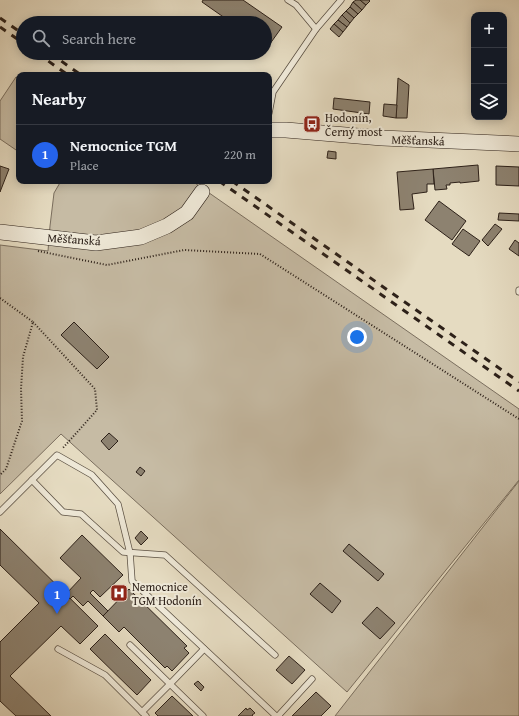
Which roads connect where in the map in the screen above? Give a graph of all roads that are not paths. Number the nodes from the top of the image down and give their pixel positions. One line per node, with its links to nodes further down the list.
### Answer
1 (288, 0): 3 (lane)
2 (341, 0): 3 (lane)
3 (316, 28): 4 (lane)
4 (272, 97)
5 (272, 130): 6 (main road, Měšťanská)
6 (519, 144)
7 (202, 192): 8 (main road, Měšťanská)
8 (0, 232)
9 (32, 480): 10 (lane); 11 (lane); 11 (lane)
10 (0, 512)
11 (130, 553): 13 (lane); 15 (lane)
12 (130, 645): 17 (lane)
13 (204, 648): 17 (lane); 20 (lane)
14 (58, 649): 18 (lane)
15 (275, 655)
16 (312, 679): 20 (lane)
17 (170, 684): 18 (lane); 19 (lane)
18 (144, 714)
19 (203, 716)
20 (277, 716)

